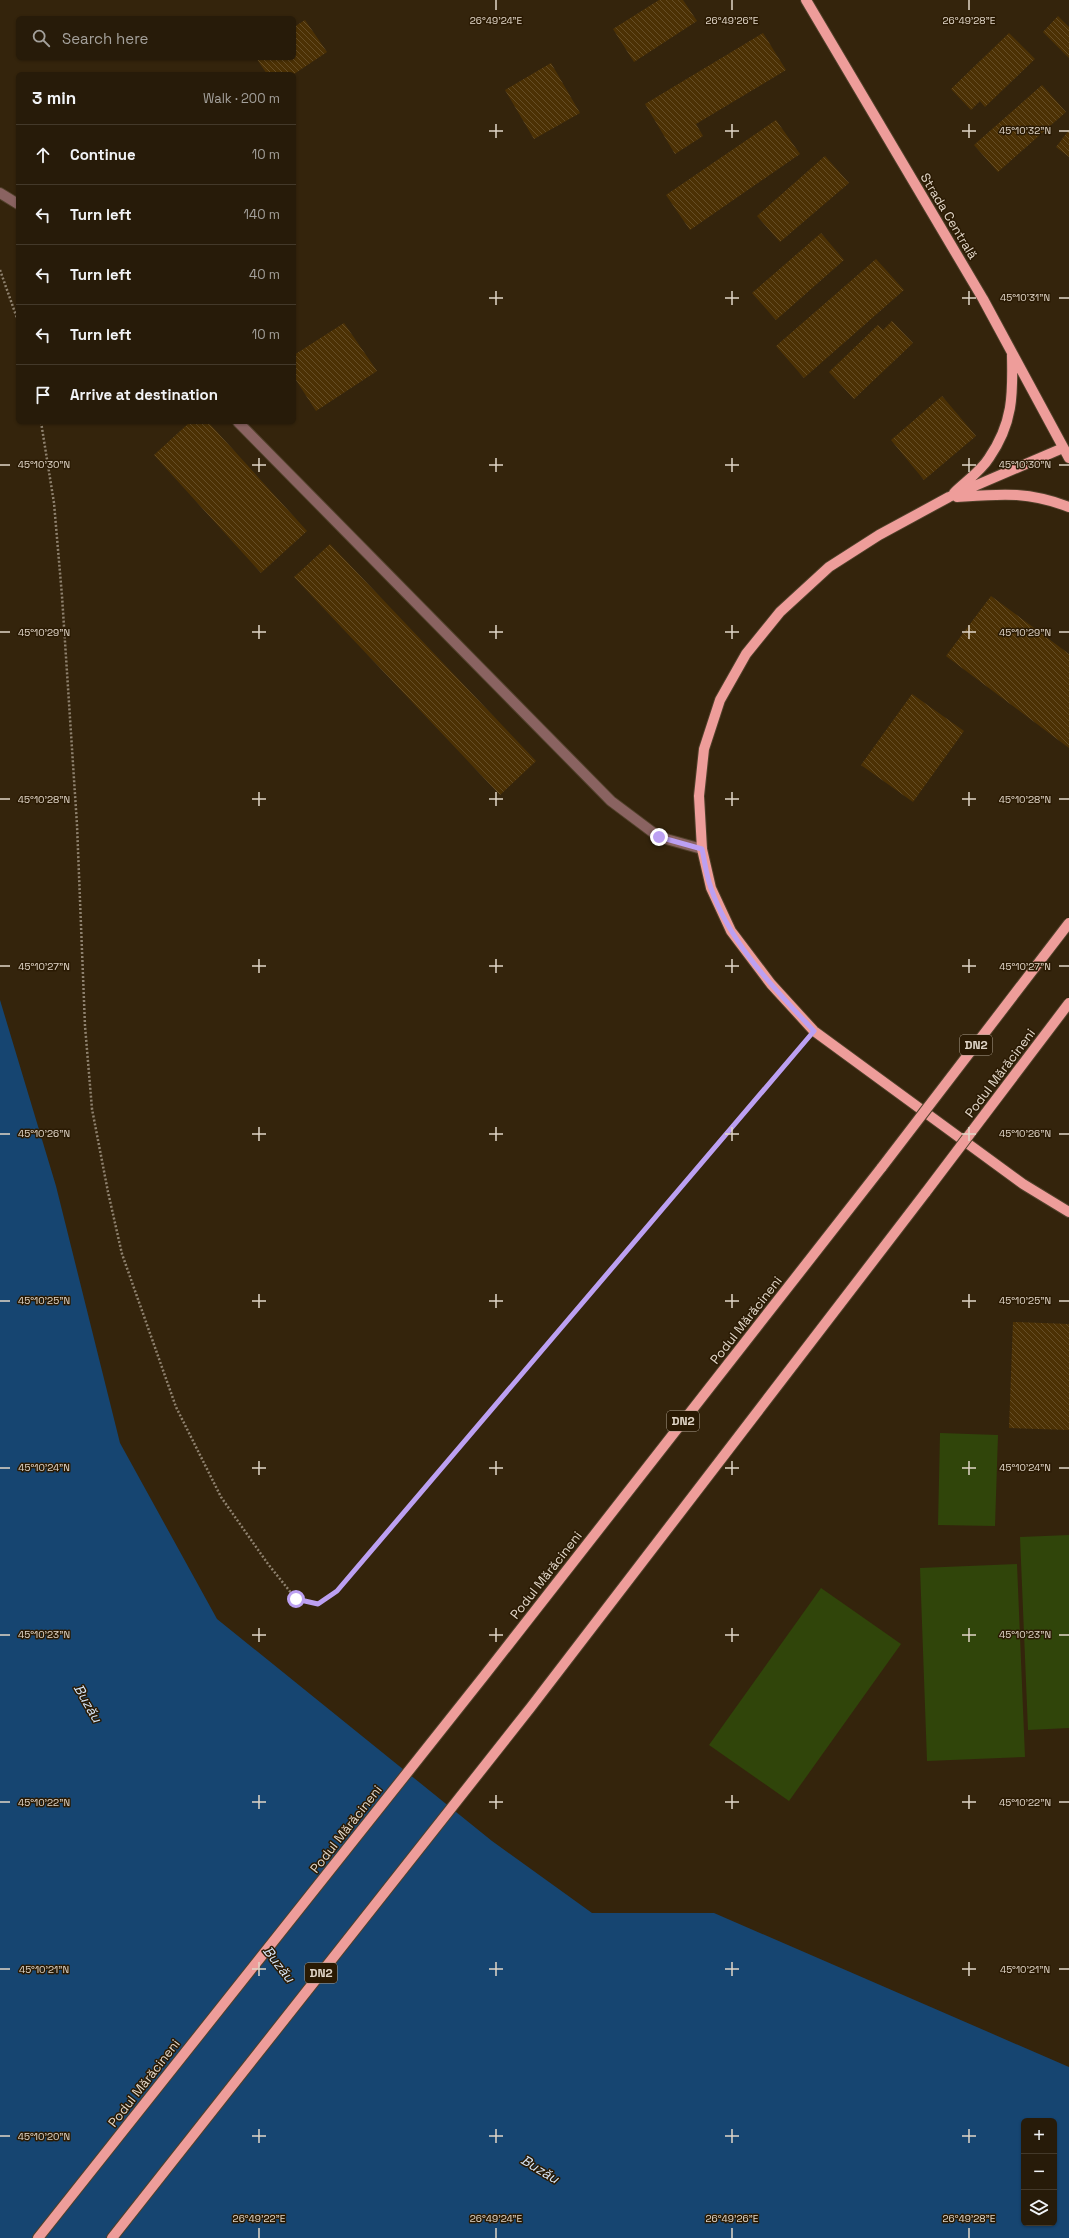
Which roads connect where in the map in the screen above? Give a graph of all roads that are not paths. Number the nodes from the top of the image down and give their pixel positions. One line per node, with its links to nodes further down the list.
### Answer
1 (806, 0): 4 (main road, Strada Centrală)
2 (0, 193): 3 (street)
3 (16, 203)
4 (1012, 353): 6 (main road, Strada Centrală); 8 (main road)
5 (240, 424): 10 (street)
6 (1066, 451): 7 (main road, Strada Centrală); 8 (main road)
7 (1069, 458)
8 (949, 497): 9 (main road); 10 (main road)
9 (1069, 507)
10 (702, 849): 13 (main road)
11 (1069, 923): 14 (main road, Podul Mărăcineni / DN2, bridge)
12 (1069, 1003): 15 (main road, Podul Mărăcineni / DN2, bridge)
13 (1069, 1212)
14 (38, 2238)
15 (112, 2238)

